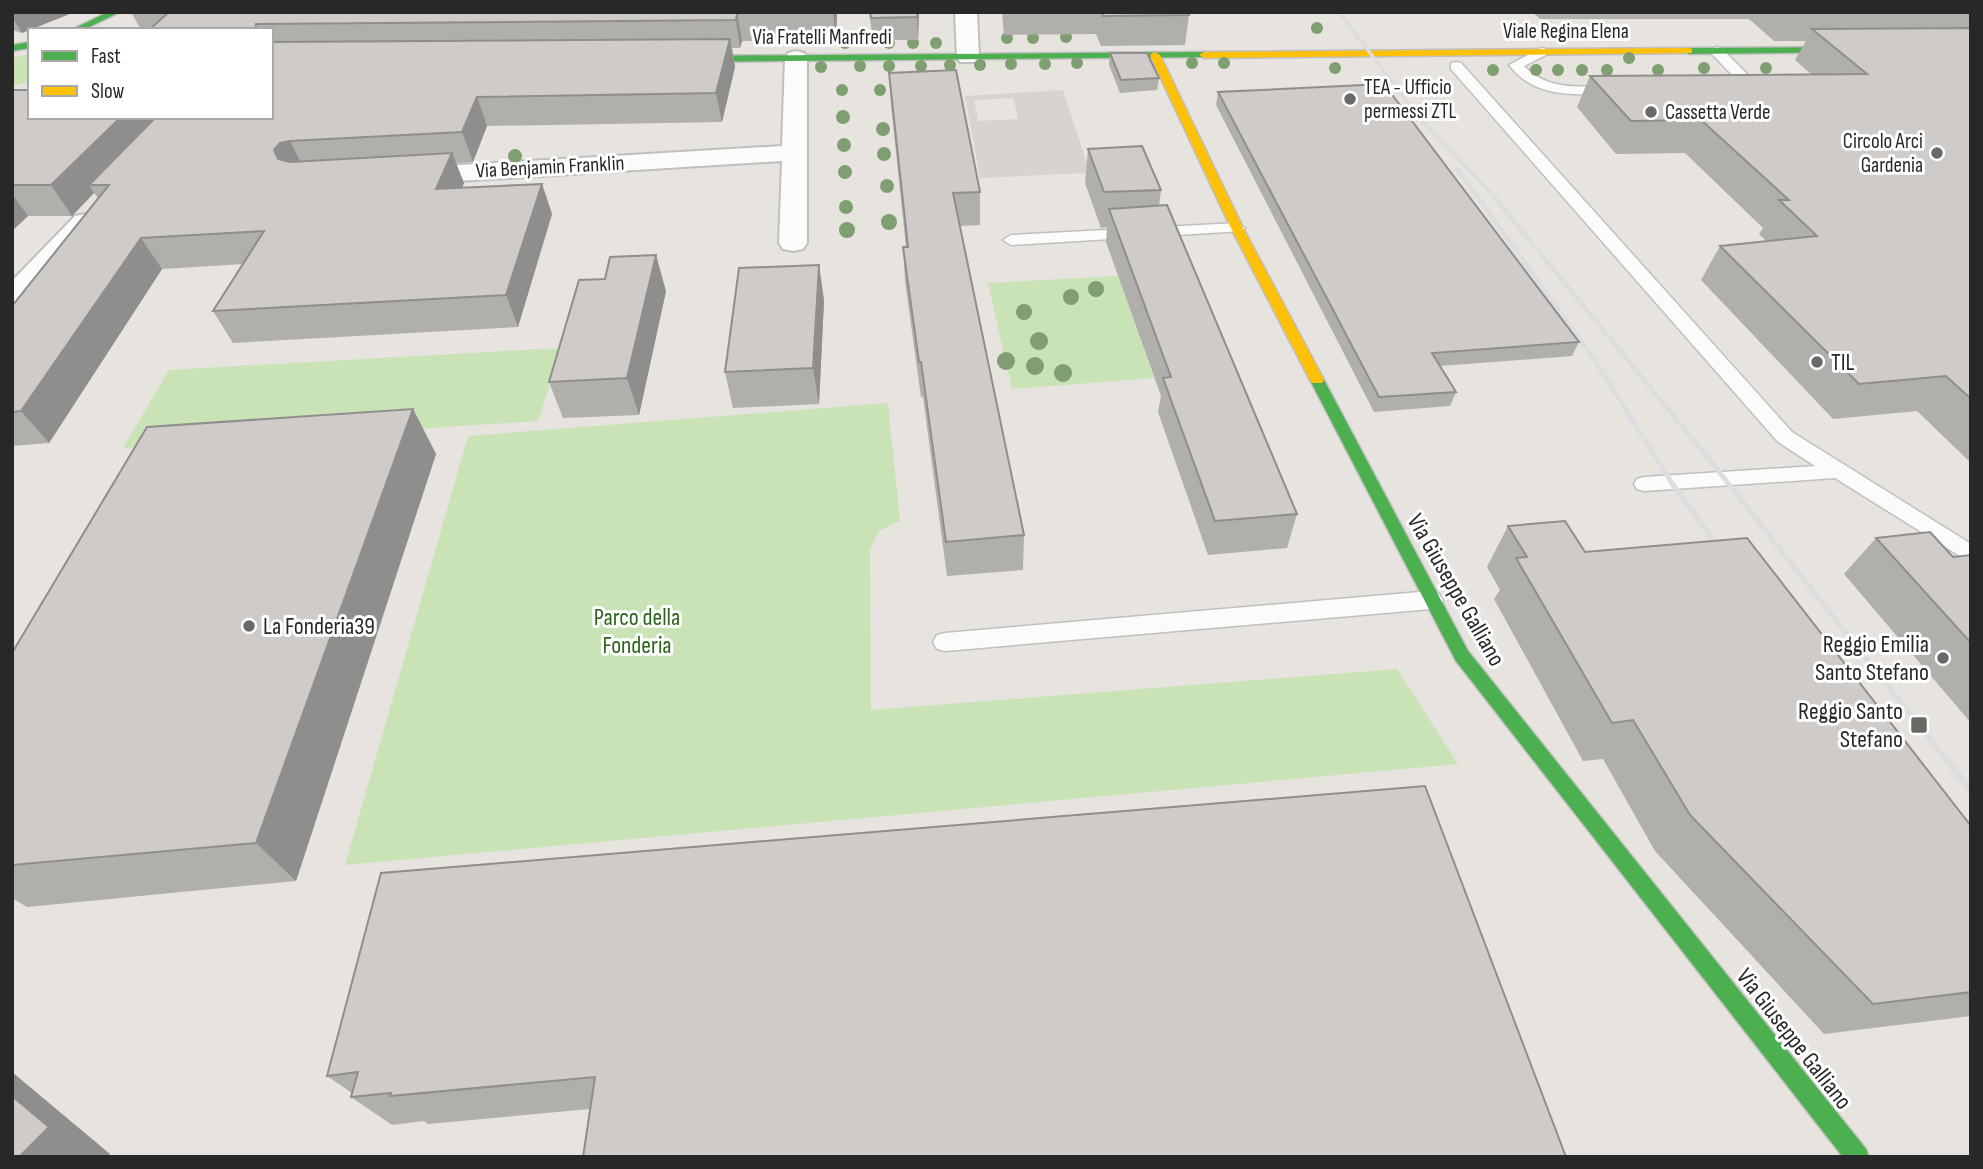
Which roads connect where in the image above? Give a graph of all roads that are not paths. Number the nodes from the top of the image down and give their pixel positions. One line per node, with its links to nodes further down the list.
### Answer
1 (116, 12): 4 (main road)
2 (132, 12): 5 (main road)
3 (966, 12): 11 (street)
4 (80, 28)
5 (115, 28)
6 (1875, 50): 7 (main road, Viale Regina Elena)
7 (1716, 51): 8 (main road, Viale Regina Elena); 16 (lane)
8 (1541, 52): 9 (main road, Viale Regina Elena); 15 (lane)
9 (1373, 54): 10 (main road, Via Fratelli Manfredi)
10 (1155, 55): 11 (main road, Via Fratelli Manfredi); 20 (main road, Via Giuseppe Galliano)
11 (968, 57): 12 (main road, Via Fratelli Manfredi)
12 (796, 58): 13 (main road, Via Fratelli Manfredi); 17 (street)
13 (665, 59)
14 (1457, 66): 24 (lane)
15 (1627, 90)
16 (1710, 90)
17 (794, 153): 18 (street, Via Benjamin Franklin); 22 (street)
18 (385, 177)
19 (99, 208): 23 (street)
20 (1237, 228): 21 (lane); 27 (main road, Via Giuseppe Galliano)
21 (1011, 240)
22 (793, 243)
23 (12, 298)
24 (1840, 471): 25 (lane); 26 (lane)
25 (1644, 484)
26 (1971, 555)
27 (1431, 600): 28 (lane); 29 (main road, Via Giuseppe Galliano)
28 (945, 642)
29 (1858, 1157)

